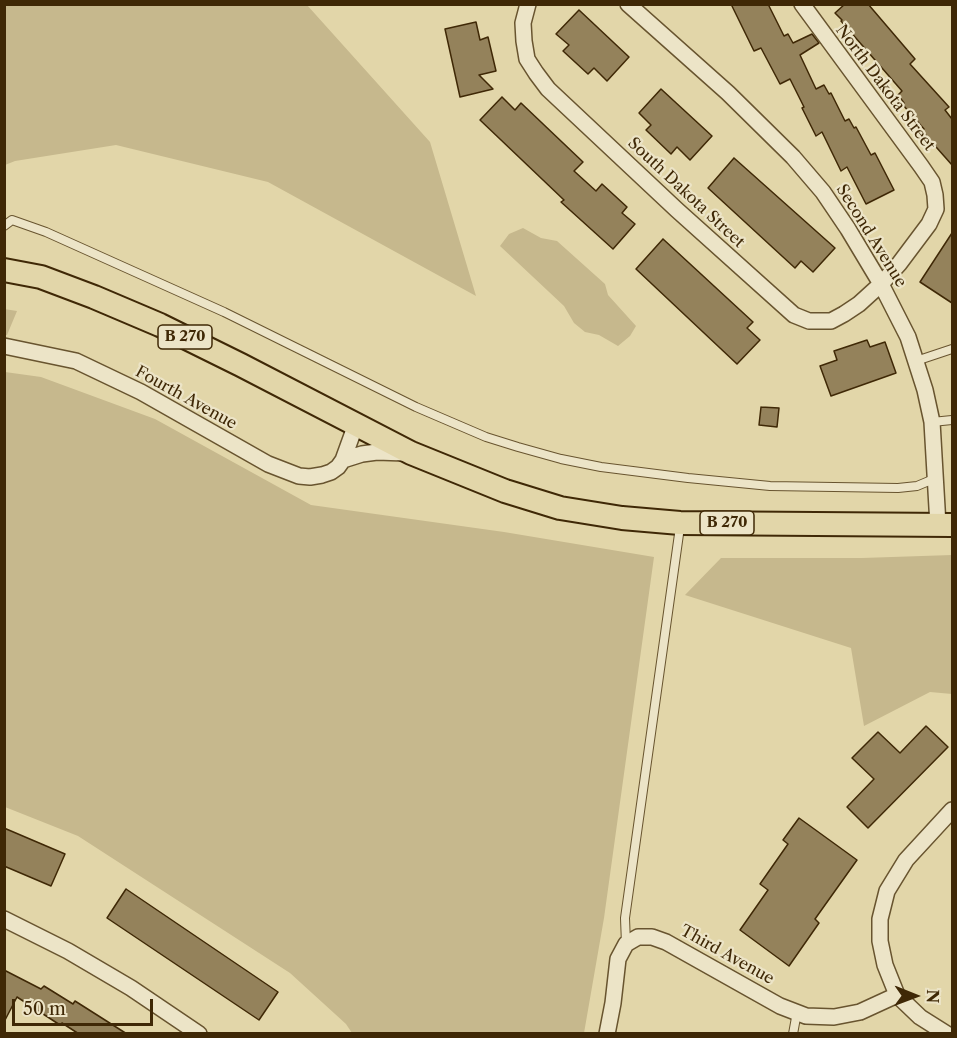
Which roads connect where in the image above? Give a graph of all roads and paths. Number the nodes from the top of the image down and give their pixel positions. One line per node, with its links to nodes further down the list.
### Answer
1 (528, 4): 6 (street, South Dakota Street)
2 (628, 4): 6 (street, Second Avenue)
3 (802, 4): 6 (street, North Dakota Street)
4 (4, 226): 15 (lane)
5 (4, 270): 12 (main road, B 270)
6 (881, 284): 9 (street, Second Avenue)
7 (4, 346): 14 (street, Fourth Avenue)
8 (952, 349): 9 (lane)
9 (916, 361): 11 (street, Second Avenue)
10 (952, 420): 11 (lane)
11 (932, 422): 15 (street, Second Avenue)
12 (356, 424): 13 (main road, B 270); 14 (street)
13 (411, 453): 14 (street, Fourth Avenue); 16 (main road, B 270)
14 (343, 459)
15 (936, 478): 17 (street, Second Avenue)
16 (680, 522): 17 (main road, B 270); 20 (lane)
17 (945, 525)
18 (952, 810): 21 (street)
19 (4, 919): 23 (street)
20 (626, 944): 22 (street, Third Avenue); 24 (street)
21 (897, 995): 22 (street, Third Avenue); 26 (street)
22 (797, 1012): 25 (lane)
23 (200, 1034)
24 (607, 1034)
25 (793, 1034)
26 (947, 1034)

